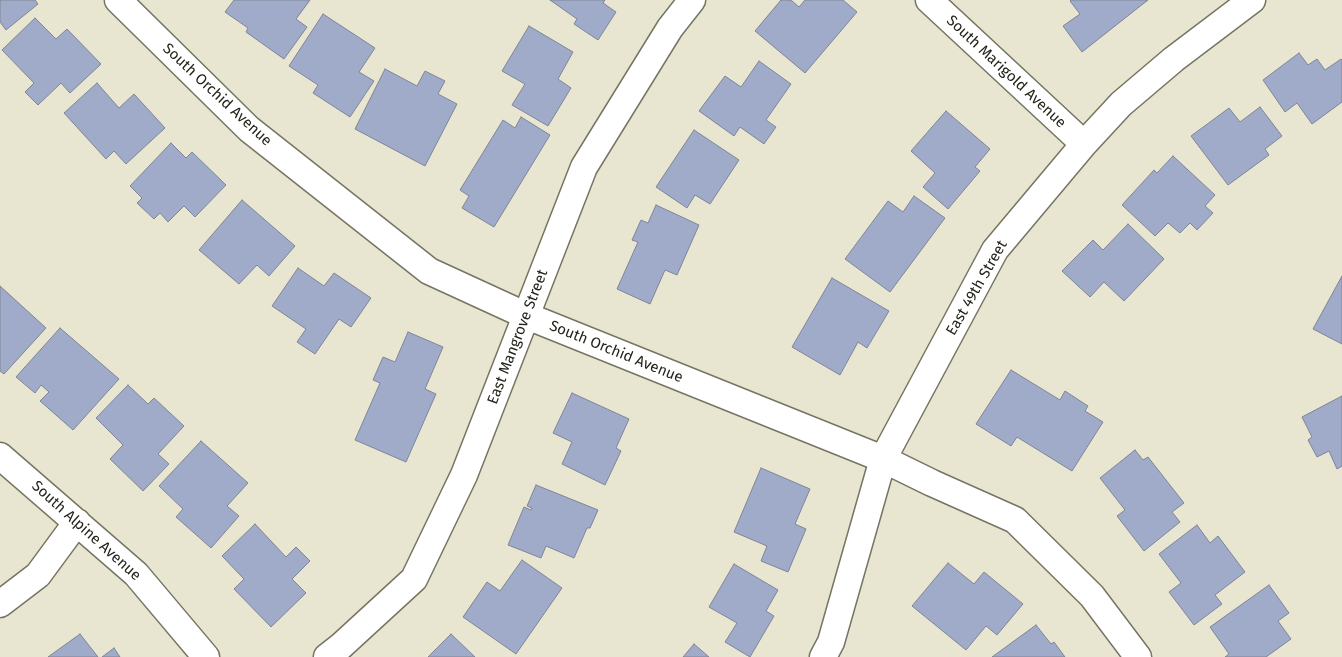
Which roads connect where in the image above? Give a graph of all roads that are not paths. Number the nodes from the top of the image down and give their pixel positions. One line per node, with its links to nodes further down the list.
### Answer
1 (118, 0): 6 (street, South Orchid Avenue)
2 (692, 0): 6 (street, East Mangrove Street)
3 (929, 0): 5 (street, South Marigold Avenue)
4 (1252, 0): 5 (street, East 49th Street)
5 (1084, 144): 8 (street, East 49th Street)
6 (527, 316): 8 (street, South Orchid Avenue); 12 (street, East Mangrove Street)
7 (0, 456): 9 (street, South Alpine Avenue)
8 (883, 460): 13 (street, East 49th Street); 14 (street, South Orchid Avenue)
9 (77, 522): 10 (street); 11 (street, South Alpine Avenue)
10 (0, 604)
11 (206, 657)
12 (327, 657)
13 (823, 657)
14 (1138, 657)

